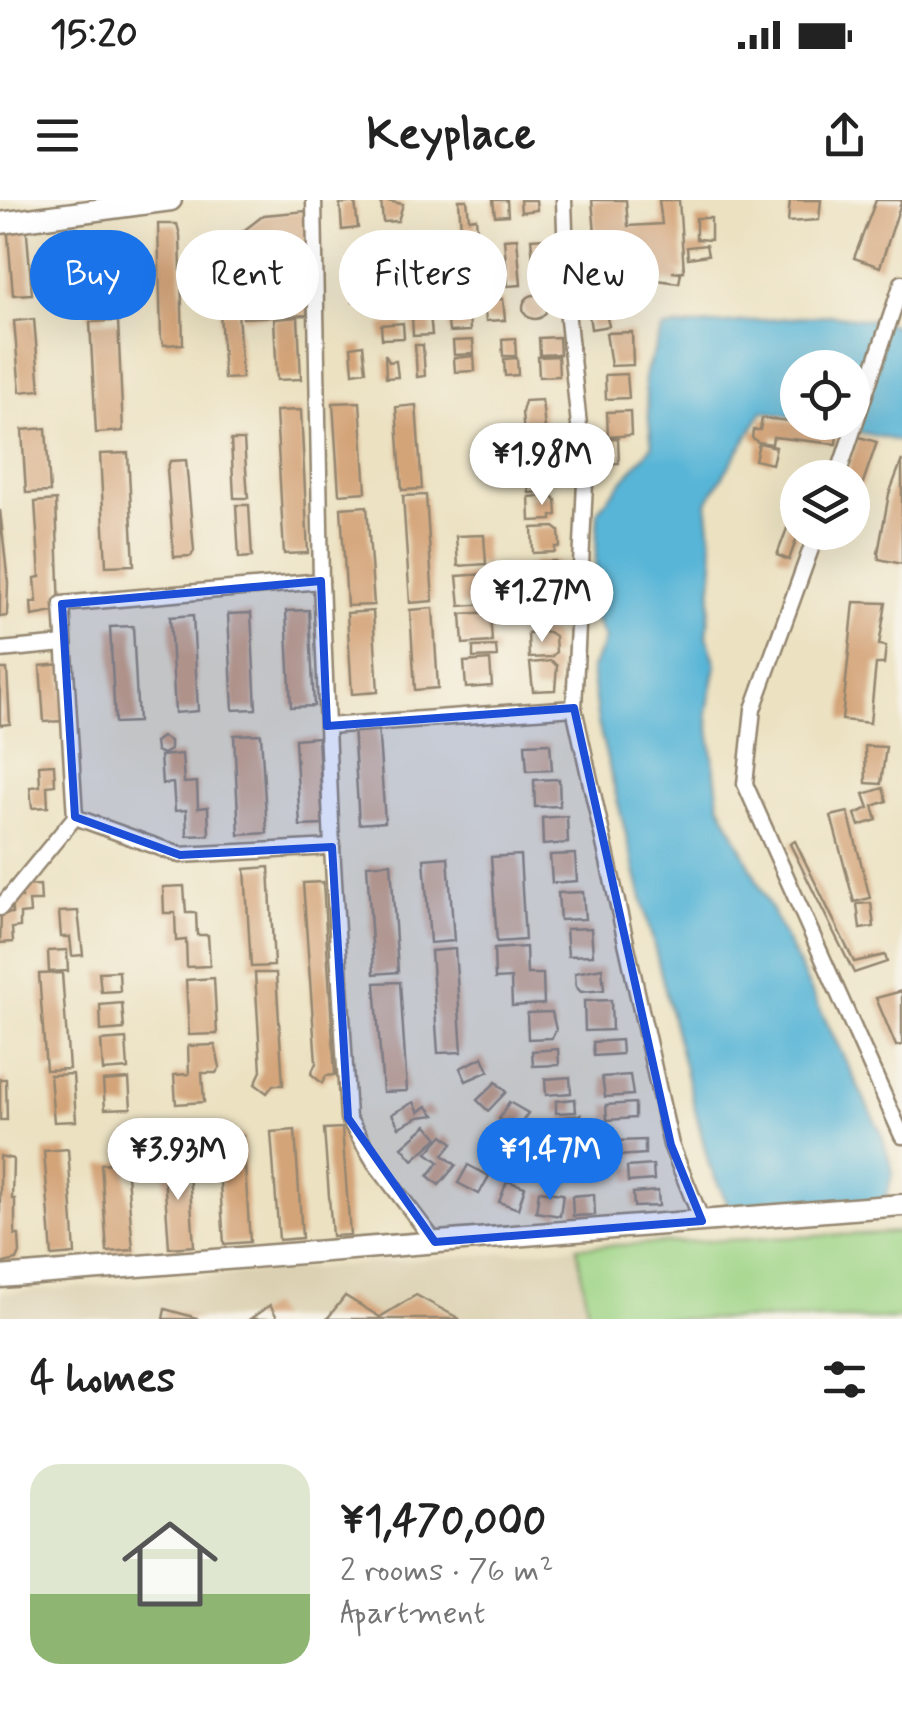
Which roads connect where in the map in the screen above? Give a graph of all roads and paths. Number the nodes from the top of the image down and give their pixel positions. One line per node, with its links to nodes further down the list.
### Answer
1 (171, 200): 4 (street)
2 (314, 200): 8 (street)
3 (564, 200): 11 (street)
4 (0, 223)
5 (902, 283): 6 (street)
6 (843, 460)
7 (811, 550): 16 (street)
8 (321, 581): 9 (street); 12 (street)
9 (64, 644): 10 (street); 13 (street)
10 (0, 650)
11 (574, 708): 12 (street); 18 (street)
12 (327, 726): 14 (street)
13 (75, 817): 14 (street); 15 (street)
14 (332, 847): 19 (street)
15 (2, 903)
16 (902, 1136)
17 (902, 1206): 18 (street)
18 (702, 1221): 19 (street)
19 (435, 1242): 20 (street)
20 (0, 1276)

